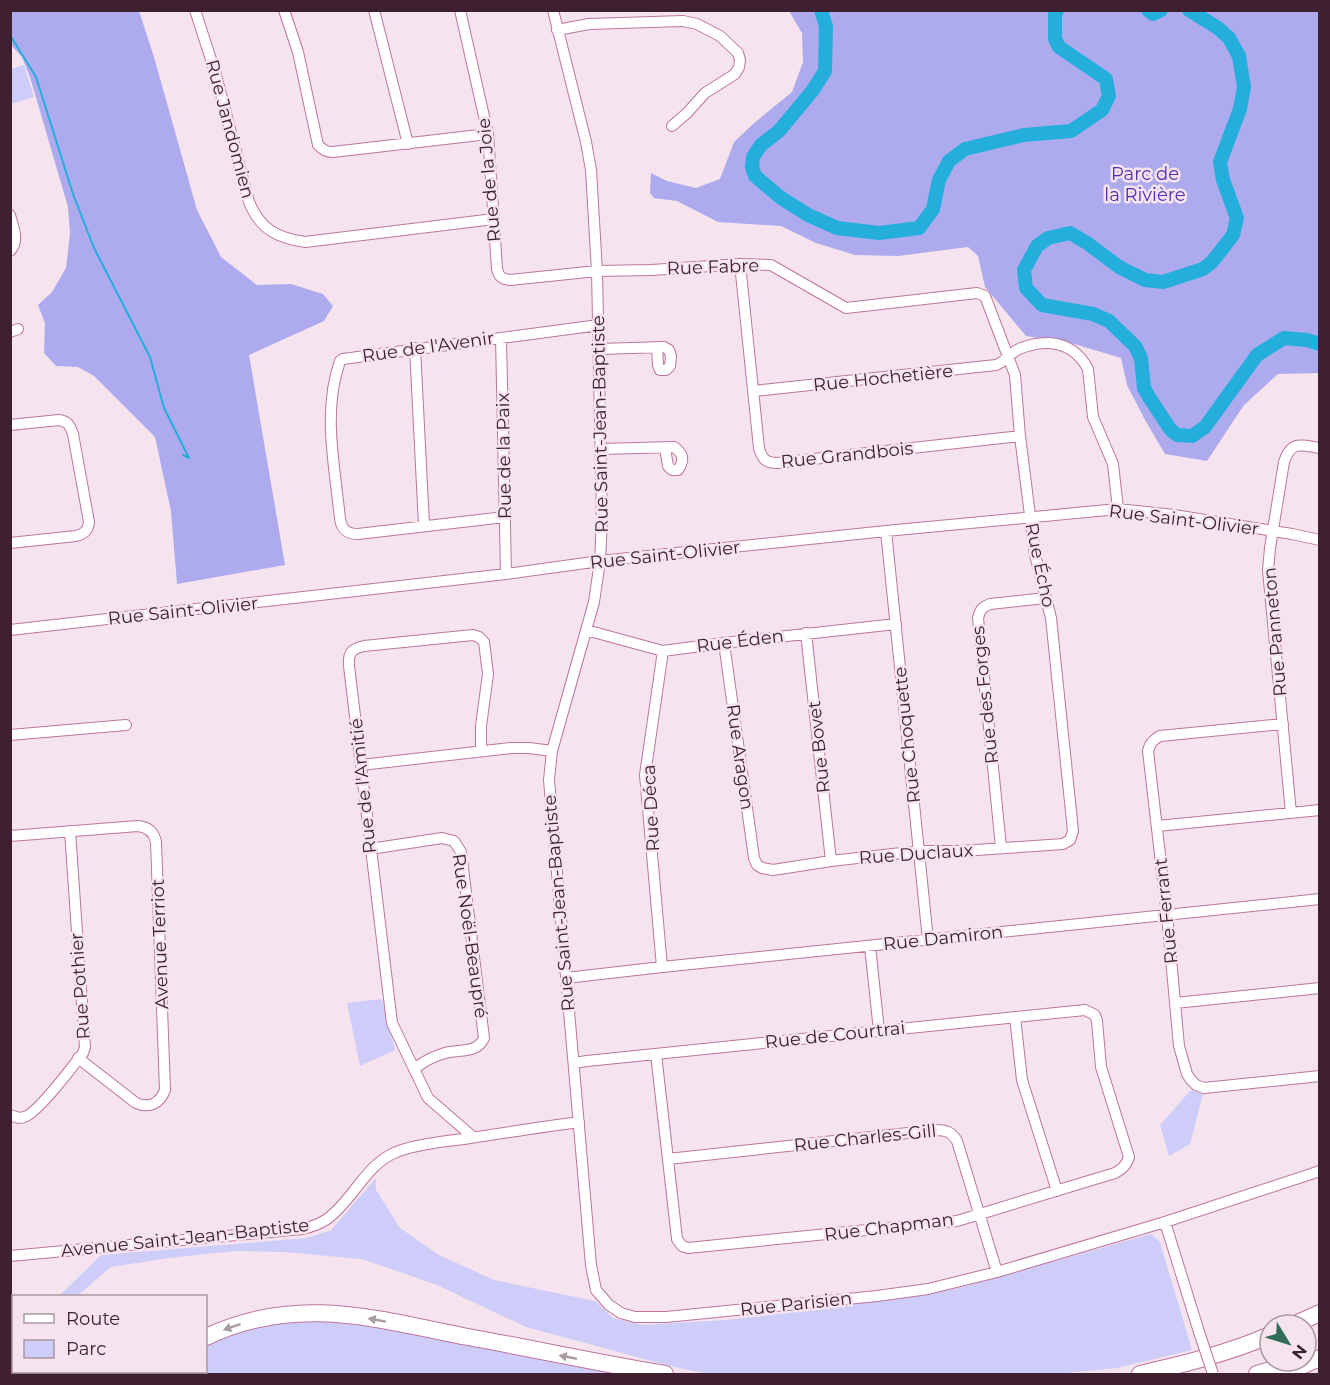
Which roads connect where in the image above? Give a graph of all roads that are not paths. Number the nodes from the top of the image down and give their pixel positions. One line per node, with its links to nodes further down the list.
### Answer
1 (195, 10): 11 (street, Rue Jandomien)
2 (284, 10): 9 (street)
3 (374, 10): 9 (street)
4 (460, 10): 8 (street, Rue de la Joie)
5 (553, 10): 6 (street, Rue Saint-Jean-Baptiste)
6 (557, 30): 7 (street); 14 (street, Rue Saint-Jean-Baptiste)
7 (672, 126)
8 (488, 134): 9 (street); 11 (street, Rue de la Joie)
9 (408, 144)
10 (10, 215): 12 (street)
11 (494, 219): 15 (street, Rue de la Joie)
12 (10, 251)
13 (740, 264): 14 (street, Rue Fabre); 16 (street, Rue Fabre); 23 (street, Rue Grandbois)
14 (597, 271): 15 (street, Rue Fabre); 17 (street, Rue Saint-Jean-Baptiste)
15 (502, 278)
16 (985, 296): 22 (street, Rue Écho)
17 (599, 325): 18 (street, Rue de l'Avenir); 21 (street, Rue Saint-Jean-Baptiste)
18 (501, 338): 19 (street, Rue de l'Avenir); 30 (street, Rue de la Paix)
19 (415, 348): 32 (street); 32 (street, Rue de l'Avenir)
20 (657, 348): 21 (street)
21 (599, 349): 28 (street, Rue Saint-Jean-Baptiste)
22 (1008, 355): 23 (street, Rue Hochetière); 25 (street, Rue Écho); 29 (street, Rue Hochetière)
23 (754, 391): 25 (street, Rue Grandbois)
24 (10, 425): 36 (street)
25 (1020, 436): 31 (street, Rue Écho)
26 (665, 448): 28 (street)
27 (1320, 448): 34 (street, Rue Panneton)
28 (601, 449): 37 (street, Rue Saint-Jean-Baptiste)
29 (1118, 509): 31 (street, Rue Saint-Olivier); 34 (street, Rue Saint-Olivier)
30 (505, 517): 32 (street, Rue de l'Avenir); 38 (street, Rue de la Paix)
31 (1030, 518): 33 (street, Rue Saint-Olivier); 39 (street, Rue Écho)
32 (424, 525)
33 (886, 531): 37 (street, Rue Saint-Olivier); 40 (street, Rue Choquette)
34 (1273, 531): 35 (street, Rue Saint-Olivier); 46 (street, Rue Panneton)
35 (1320, 540)
36 (10, 543)
37 (600, 561): 38 (street, Rue Saint-Olivier); 42 (street, Rue Saint-Jean-Baptiste)
38 (506, 574): 41 (street, Rue Saint-Olivier)
39 (1045, 598): 57 (street, Rue Écho); 58 (street, Rue des Forges)
40 (896, 624): 43 (street, Rue Éden); 60 (street, Rue Choquette)
41 (10, 630)
42 (586, 630): 45 (street, Rue Éden); 50 (street, Rue Saint-Jean-Baptiste)
43 (806, 633): 44 (street, Rue Éden); 61 (street, Rue Bovet)
44 (723, 643): 45 (street, Rue Éden); 62 (street, Rue Aragon)
45 (663, 651): 67 (street, Rue Déca)
46 (1283, 724): 53 (street, Rue Panneton); 54 (street, Rue Ferrant)
47 (126, 725): 48 (street)
48 (10, 735)
49 (481, 750): 50 (street); 51 (street); 51 (street, Rue de l'Amitié)
50 (552, 751): 68 (street, Rue Saint-Jean-Baptiste)
51 (361, 765): 59 (street, Rue de l'Amitié)
52 (1320, 810): 53 (street)
53 (1291, 813): 54 (street)
54 (1157, 826): 64 (street, Rue Ferrant)
55 (69, 831): 56 (street, Avenue Terriot); 75 (street, Rue Pothier); 75 (street, Avenue Terriot)
56 (10, 836)
57 (1070, 840): 58 (street, Rue Duclaux)
58 (1001, 847): 60 (street, Rue Duclaux)
59 (370, 849): 77 (street, Rue de l'Amitié); 77 (street, Rue Noël-Beaupré)
60 (919, 851): 61 (street, Rue Duclaux); 65 (street, Rue Choquette)
61 (831, 861): 62 (street, Rue Duclaux)
62 (762, 868)
63 (1320, 899): 64 (street, Rue Damiron)
64 (1167, 915): 65 (street, Rue Damiron); 70 (street, Rue Ferrant)
65 (928, 940): 66 (street, Rue Damiron)
66 (870, 946): 67 (street, Rue Damiron); 73 (street)
67 (662, 967): 68 (street, Rue Damiron)
68 (566, 978): 76 (street, Rue Saint-Jean-Baptiste)
69 (1320, 988): 70 (street)
70 (1175, 1003): 78 (street, Rue Ferrant)
71 (1095, 1015): 72 (street, Rue de Courtrai); 84 (street, Rue Chapman)
72 (1015, 1017): 73 (street, Rue de Courtrai); 84 (street)
73 (879, 1031): 74 (street, Rue de Courtrai)
74 (656, 1054): 76 (street, Rue de Courtrai); 82 (street, Rue Chapman)
75 (78, 1059): 79 (street, Rue Pothier)
76 (574, 1063): 80 (street, Rue Saint-Jean-Baptiste)
77 (414, 1069): 81 (street, Rue de l'Amitié)
78 (1320, 1076)
79 (10, 1115)
80 (579, 1122): 81 (street, Avenue Saint-Jean-Baptiste); 88 (street, Rue Parisien)
81 (473, 1137): 87 (street, Avenue Saint-Jean-Baptiste)
82 (668, 1159): 85 (street, Rue Charles-Gill); 85 (street, Rue Chapman)
83 (1320, 1171): 86 (street, Rue Parisien)
84 (1057, 1191): 85 (street, Rue Chapman)
85 (979, 1213): 88 (street, Rue Charles-Gill)
86 (1165, 1222): 88 (street, Rue Parisien); 94 (street, bridge)
87 (10, 1256)
88 (997, 1272)
89 (207, 1337): 92 (highway, one-way to 89)
90 (1258, 1339): 93 (highway)
91 (1320, 1357): 95 (highway)
92 (665, 1374)
93 (1140, 1374)
94 (1213, 1374)
95 (1283, 1374)

